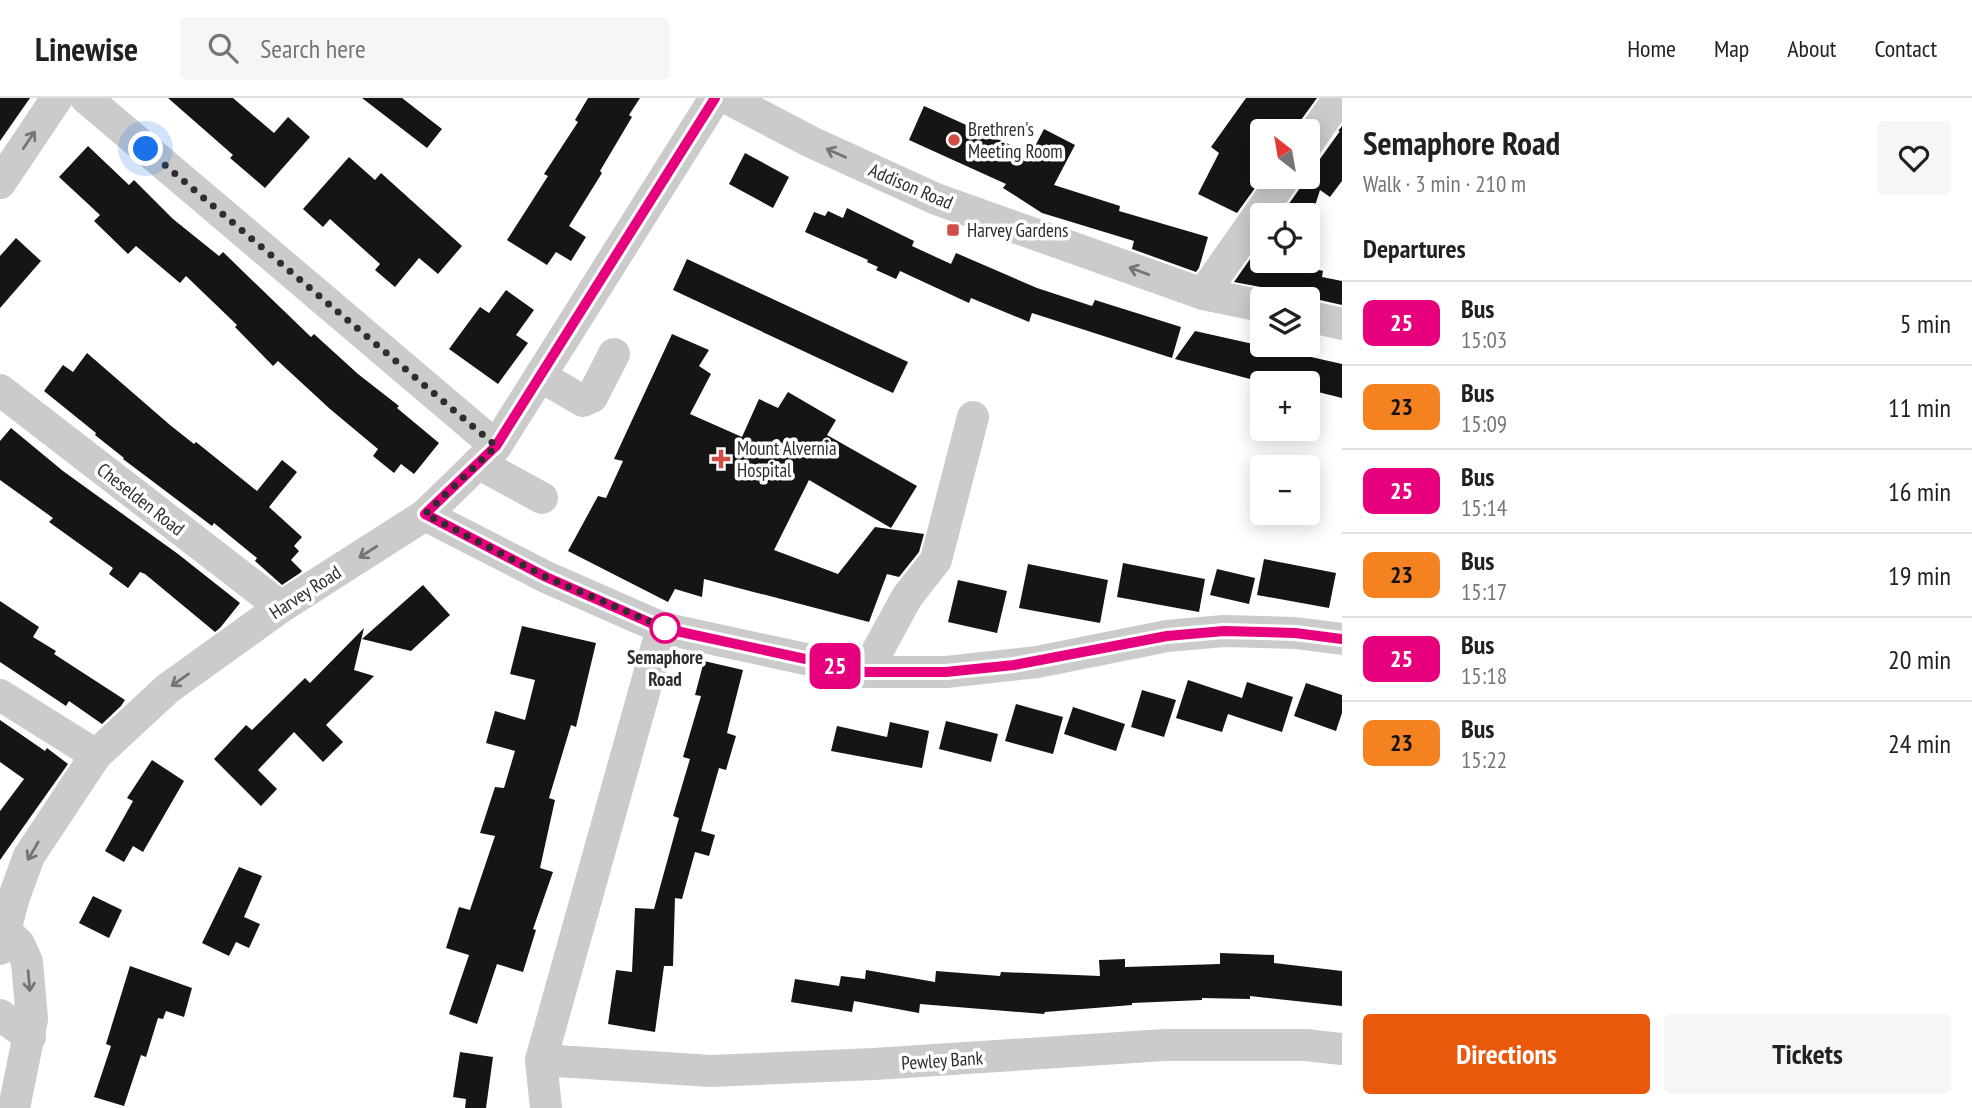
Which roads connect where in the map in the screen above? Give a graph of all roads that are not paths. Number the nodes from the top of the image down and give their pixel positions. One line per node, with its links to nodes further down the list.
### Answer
1 (57, 98): 7 (street, one-way to 1)
2 (86, 98): 17 (street)
3 (715, 98): 14 (street, Harvey Road)
4 (727, 98): 9 (street, Addison Road, one-way to 4)
5 (1339, 98): 6 (street)
6 (1320, 125)
7 (0, 183)
8 (1277, 189): 9 (street)
9 (1203, 293): 10 (street, Addison Road)
10 (1250, 303)
11 (1320, 319): 12 (street)
12 (1342, 324)
13 (614, 354): 14 (street)
14 (540, 376): 17 (street, Harvey Road)
15 (0, 390): 20 (street, Cheselden Road)
16 (974, 417): 23 (street)
17 (487, 455): 18 (street); 19 (street, Harvey Road)
18 (542, 498)
19 (425, 514): 20 (street, Harvey Road, one-way to 20); 21 (street)
20 (281, 607): 25 (street, Harvey Road, one-way to 25)
21 (662, 628): 23 (street); 30 (street)
22 (1342, 639): 23 (street)
23 (866, 672)
24 (0, 695): 25 (street)
25 (96, 755): 26 (street, Harvey Road, one-way to 26)
26 (3, 941): 28 (street, Harvey Road, one-way to 28)
27 (0, 1015): 28 (street)
28 (30, 1037): 31 (street, Harvey Road)
29 (1342, 1049): 30 (street, Pewley Bank)
30 (541, 1060): 32 (street)
31 (14, 1108)
32 (546, 1108)

